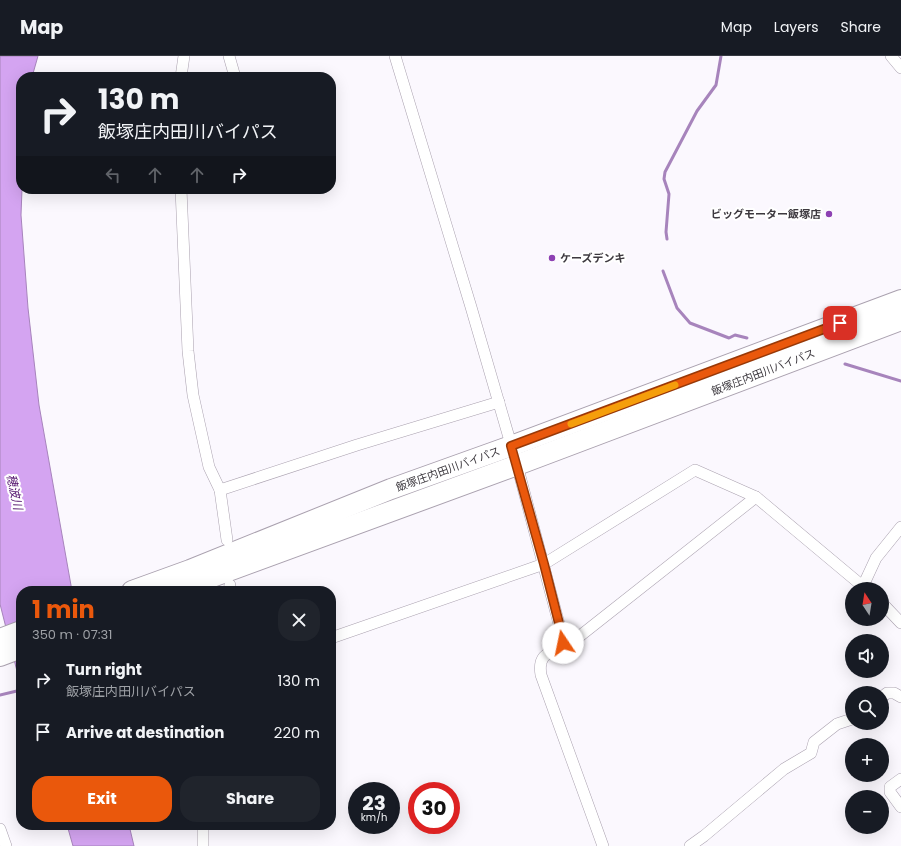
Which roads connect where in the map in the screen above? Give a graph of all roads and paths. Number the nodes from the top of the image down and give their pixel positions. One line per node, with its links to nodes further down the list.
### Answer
1 (184, 56): 6 (street)
2 (229, 56): 7 (street)
3 (395, 56): 11 (street)
4 (891, 56): 5 (street)
5 (901, 68)
6 (182, 72)
7 (234, 72)
8 (181, 194): 14 (street)
9 (901, 300): 12 (highway, 飯塚庄内田川バイパス)
10 (901, 320): 13 (highway, 飯塚庄内田川バイパス)
11 (499, 402): 12 (street); 14 (street)
12 (511, 446): 13 (street); 19 (highway, 飯塚庄内田川バイパス)
13 (517, 466): 18 (street); 19 (highway, 飯塚庄内田川バイパス)
14 (220, 490): 17 (street)
15 (756, 497): 18 (street); 20 (street); 28 (street)
16 (901, 527): 21 (street)
17 (227, 540)
18 (544, 564): 26 (street); 28 (street)
19 (185, 582): 22 (highway, 飯塚庄内田川バイパス)
20 (857, 582)
21 (866, 582)
22 (161, 586)
23 (889, 610): 24 (street)
24 (901, 623)
25 (16, 633): 27 (highway)
26 (336, 636)
27 (0, 639)
28 (561, 647): 40 (street)
29 (16, 650): 30 (highway)
30 (0, 656)
31 (889, 693): 32 (street)
32 (901, 697)
33 (845, 721): 41 (street)
34 (901, 779): 35 (street)
35 (901, 807)
36 (0, 829): 38 (street)
37 (203, 830): 39 (street)
38 (6, 846)
39 (203, 846)
40 (603, 846)
41 (690, 846)

